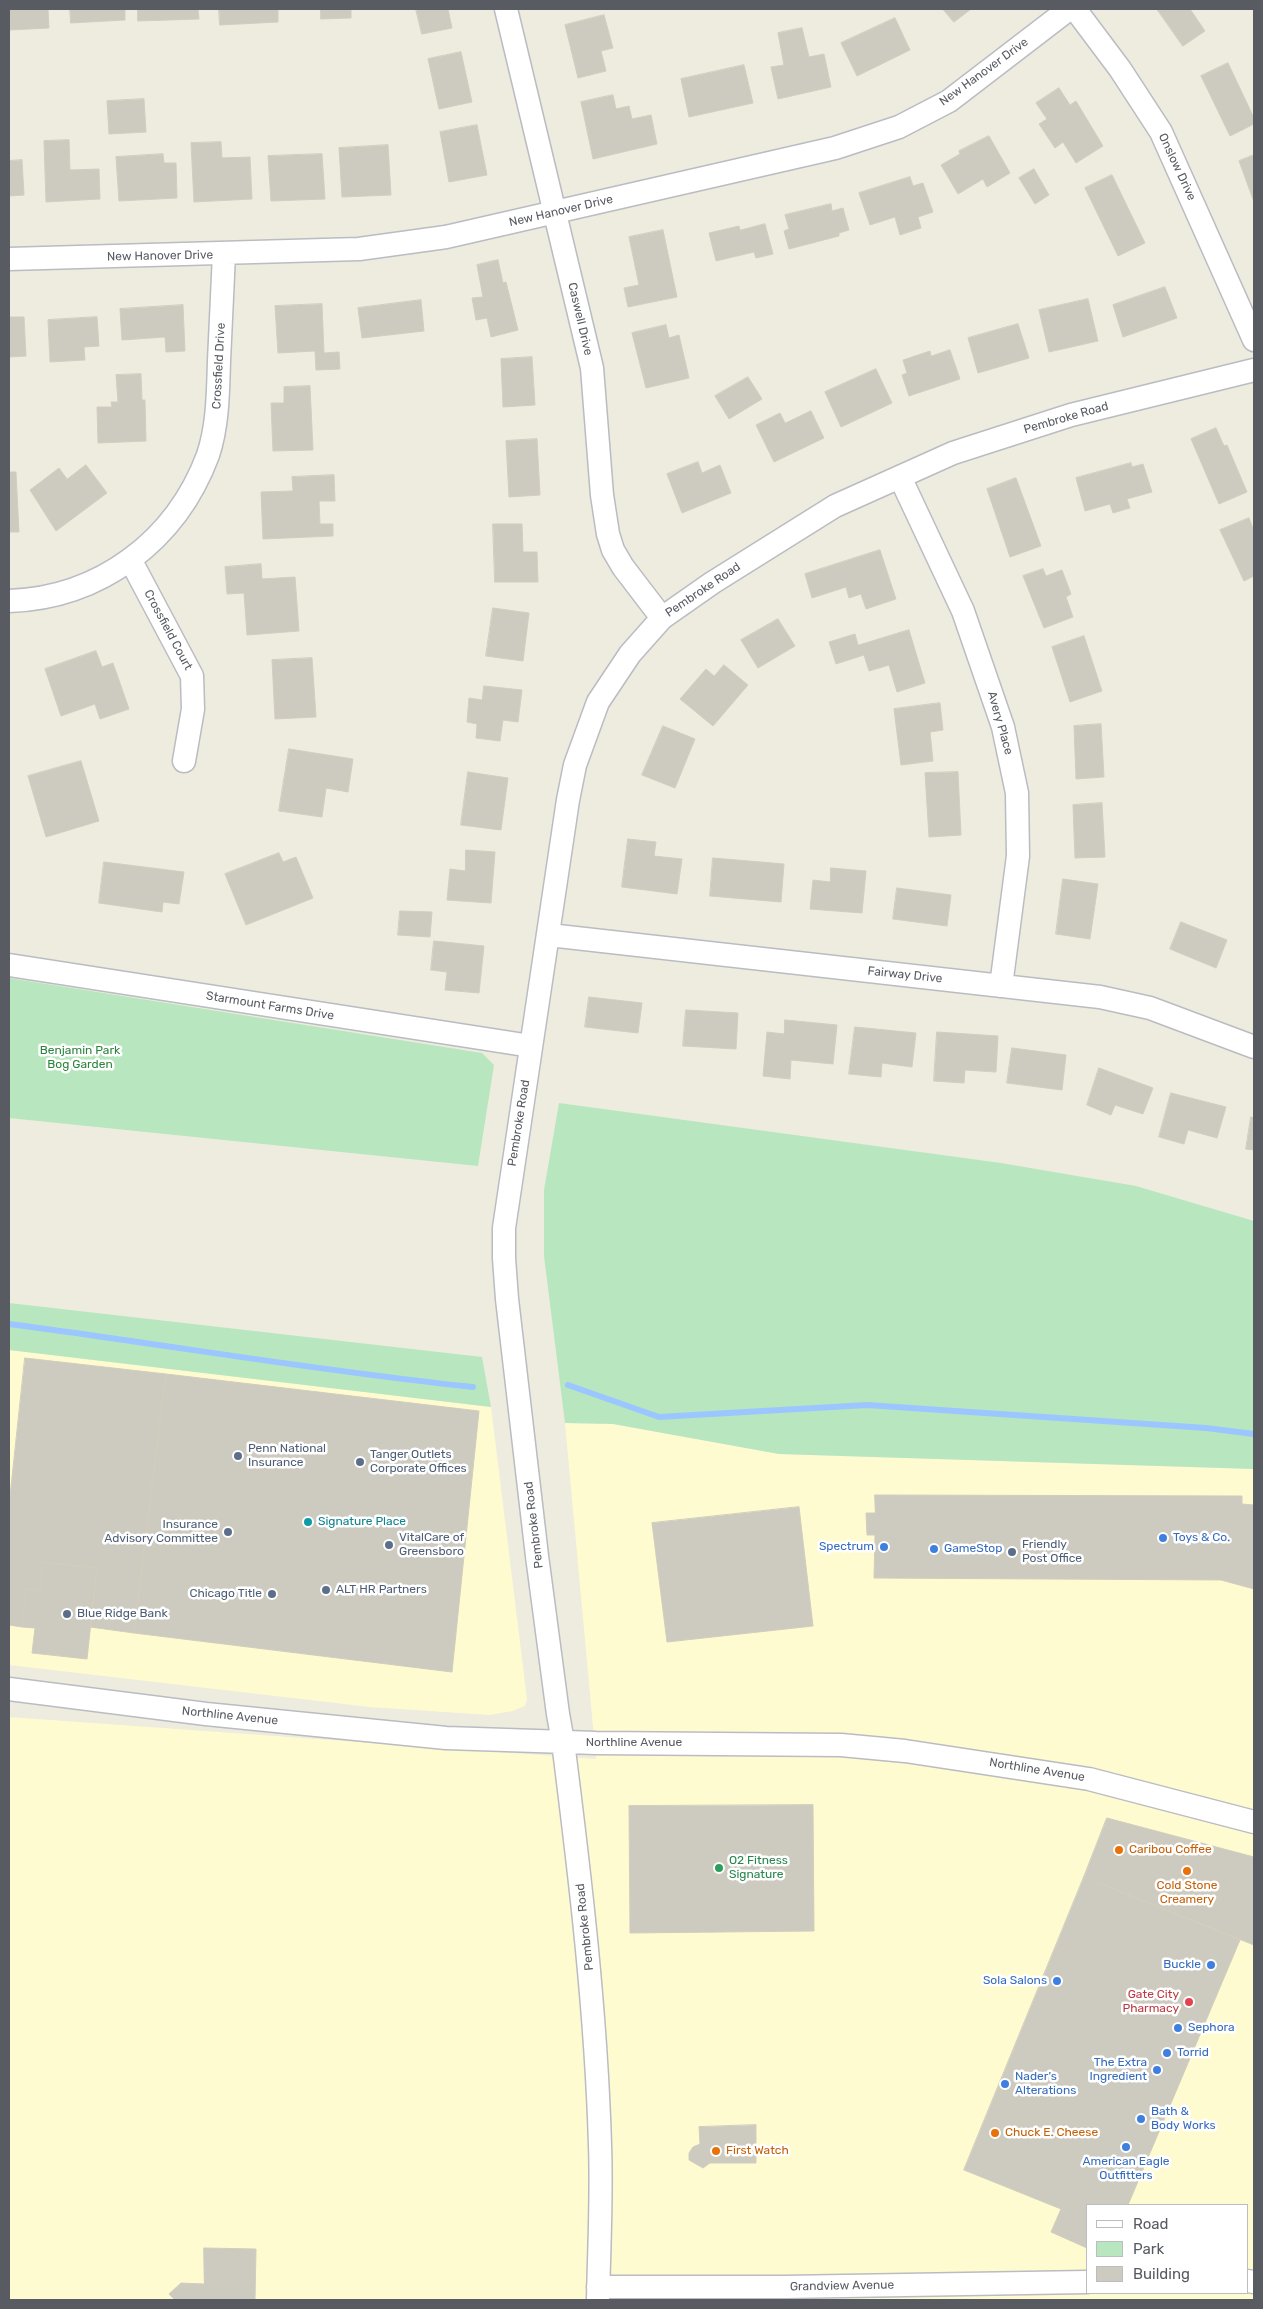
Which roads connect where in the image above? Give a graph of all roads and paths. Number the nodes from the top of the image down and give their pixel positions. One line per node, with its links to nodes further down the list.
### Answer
1 (506, 9): 4 (street, Caswell Drive)
2 (1069, 9): 4 (street, New Hanover Drive)
3 (1075, 9): 7 (street, Onslow Drive)
4 (555, 213): 5 (street, New Hanover Drive); 12 (street, Caswell Drive)
5 (224, 254): 6 (street, New Hanover Drive); 10 (street, Crossfield Drive)
6 (9, 259)
7 (1254, 340)
8 (1254, 370): 9 (street, Pembroke Road)
9 (900, 477): 12 (street, Pembroke Road); 16 (street, Avery Place)
10 (131, 561): 11 (street, Crossfield Drive); 13 (street, Crossfield Court)
11 (9, 600)
12 (662, 618): 14 (street, Pembroke Road)
13 (184, 761)
14 (549, 934): 16 (street, Fairway Drive); 17 (street, Pembroke Road)
15 (9, 965): 17 (street, Starmount Farms Drive)
16 (1001, 986): 18 (street, Fairway Drive)
17 (531, 1046): 20 (street, Pembroke Road)
18 (1254, 1047)
19 (9, 1689): 20 (street, Northline Avenue)
20 (563, 1742): 21 (street, Northline Avenue); 23 (street, Pembroke Road)
21 (1254, 1822)
22 (1086, 2282): 23 (street, Grandview Avenue)
23 (598, 2293)

